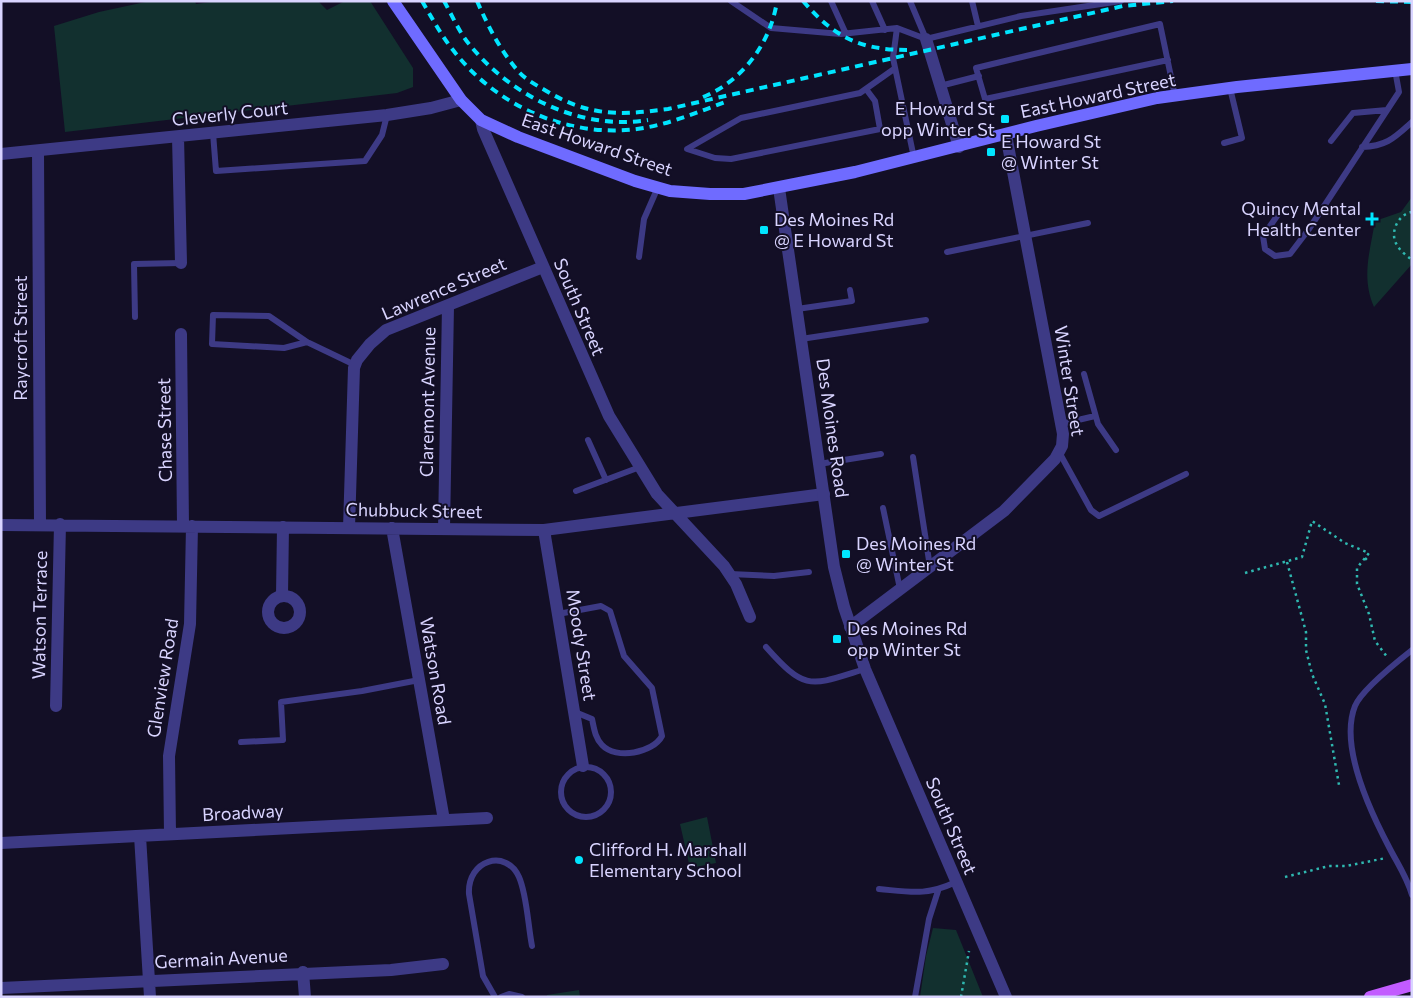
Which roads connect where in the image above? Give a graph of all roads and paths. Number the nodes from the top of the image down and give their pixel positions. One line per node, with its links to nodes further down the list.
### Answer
1 (394, 1): 22 (main road, South Street)
2 (730, 1): 11 (lane)
3 (831, 1): 11 (lane)
4 (872, 1): 10 (lane)
5 (910, 1): 12 (lane)
6 (972, 1): 8 (lane)
7 (1122, 1): 8 (lane)
8 (978, 26): 12 (lane)
9 (897, 28): 10 (lane); 12 (lane); 14 (lane)
10 (885, 30): 11 (lane)
11 (846, 34)
12 (926, 39): 18 (street)
13 (1168, 60): 17 (lane); 17 (lane); 21 (lane)
14 (894, 69): 20 (lane); 36 (lane)
15 (1412, 69): 16 (main road, East Howard Street)
16 (1395, 70): 19 (main road, East Howard Street); 23 (lane)
17 (979, 76): 18 (lane)
18 (940, 86): 32 (street)
19 (1230, 88): 21 (main road, East Howard Street); 31 (lane)
20 (866, 89): 20 (lane)
21 (1175, 96): 28 (main road, East Howard Street)
22 (461, 100): 24 (street, Cleverly Court); 25 (main road, South Street)
23 (1387, 110): 30 (lane); 33 (lane)
24 (387, 115): 27 (street, Cleverly Court); 27 (lane)
25 (481, 120): 37 (main road, East Howard Street); 47 (street, South Street)
26 (1412, 122): 33 (lane)
27 (213, 133): 29 (street, Cleverly Court)
28 (1006, 135): 32 (main road, East Howard Street); 42 (street, Winter Street)
29 (178, 137): 34 (street, Cleverly Court); 46 (street)
30 (1331, 141)
31 (1224, 144)
32 (959, 147): 36 (main road, East Howard Street)
33 (1362, 147): 39 (lane)
34 (38, 151): 35 (street, Cleverly Court); 75 (street, Raycroft Street)
35 (1, 154)
36 (914, 158): 38 (main road, East Howard Street)
37 (658, 187): 38 (main road, East Howard Street); 44 (lane)
38 (779, 188): 50 (street, Des Moines Road)
39 (1282, 209)
40 (1412, 212): 45 (path)
41 (1088, 223): 42 (lane)
42 (1025, 235): 43 (lane); 59 (street, Winter Street)
43 (947, 252)
44 (639, 257)
45 (1412, 260)
46 (181, 264): 51 (lane)
47 (543, 267): 49 (street, Lawrence Street); 66 (street, South Street)
48 (850, 290): 50 (lane)
49 (448, 306): 56 (street, Lawrence Street); 80 (street, Claremont Avenue)
50 (797, 309): 54 (street, Des Moines Road)
51 (135, 317)
52 (926, 320): 54 (lane)
53 (181, 334): 76 (street, Chase Street)
54 (801, 339): 65 (street, Des Moines Road)
55 (307, 342): 55 (lane); 56 (lane)
56 (356, 365): 78 (street, Lawrence Street)
57 (1084, 374): 58 (lane)
58 (1095, 416): 59 (lane); 61 (lane)
59 (1061, 424): 62 (street, Winter Street)
60 (588, 440): 68 (lane)
61 (1116, 450)
62 (1059, 452): 67 (lane); 85 (street, Winter Street)
63 (882, 454): 65 (lane)
64 (914, 457): 85 (lane)
65 (819, 464): 70 (street, Des Moines Road)
66 (640, 467): 68 (lane); 72 (street, South Street)
67 (1186, 474)
68 (606, 480): 69 (lane)
69 (576, 491)
70 (824, 494): 72 (street, Chubbuck Street); 93 (street, Des Moines Road)
71 (883, 508): 89 (lane)
72 (675, 513): 81 (street, Chubbuck Street); 88 (street, South Street)
73 (1, 524): 75 (street, Chubbuck Street)
74 (60, 524): 75 (street, Chubbuck Street); 76 (street, Chubbuck Street); 99 (street, Watson Terrace)
75 (40, 525)
76 (188, 526): 77 (street, Chubbuck Street); 106 (street, Glenview Road)
77 (283, 527): 78 (street, Chubbuck Street); 90 (street)
78 (349, 528): 79 (street, Chubbuck Street)
79 (392, 528): 80 (street, Chubbuck Street); 98 (street, Watson Road)
80 (444, 529): 81 (street, Chubbuck Street)
81 (544, 530): 91 (street, Moody Street)
82 (1365, 558): 83 (path); 84 (path); 96 (path)
83 (1287, 562): 87 (path); 103 (path)
84 (1369, 562)
85 (930, 568): 89 (street, Winter Street)
86 (809, 572): 88 (lane)
87 (1245, 573)
88 (729, 574): 92 (street, South Street)
89 (900, 590): 93 (street, Winter Street)
90 (282, 595)
91 (558, 614): 100 (street, Moody Street); 100 (lane)
92 (750, 617)
93 (850, 627): 97 (street, Des Moines Road)
94 (766, 647): 97 (lane)
95 (1412, 650): 96 (lane)
96 (1393, 665): 109 (lane)
97 (864, 669): 113 (street, South Street)
98 (419, 680): 101 (lane); 105 (street, Watson Road)
99 (56, 706)
100 (574, 711): 102 (street, Moody Street)
101 (241, 742)
102 (583, 766): 102 (lane)
103 (1339, 785)
104 (487, 818): 105 (street, Broadway)
105 (444, 820): 106 (street, Broadway)
106 (170, 834): 107 (street, Broadway)
107 (140, 836): 108 (street, Broadway); 121 (street)
108 (1, 843)
109 (1394, 856): 110 (lane); 111 (path)
110 (1402, 870): 112 (lane); 116 (lane)
111 (1285, 877)
112 (1412, 880)
113 (956, 882): 115 (lane); 131 (street, South Street)
114 (879, 889): 115 (lane)
115 (938, 891): 129 (lane)
116 (1412, 895)
117 (532, 946): 126 (lane)
118 (969, 951): 130 (path)
119 (443, 964): 120 (street, Germain Avenue)
120 (304, 972): 121 (street, Germain Avenue); 125 (street)
121 (150, 980): 123 (street, Germain Avenue); 124 (street)
122 (1412, 984): 132 (main road)
123 (1, 988)
124 (150, 997)
125 (305, 997)
126 (495, 997)
127 (501, 997): 128 (lane)
128 (522, 997)
129 (915, 997)
130 (961, 997)
131 (1006, 997)
132 (1370, 997)

